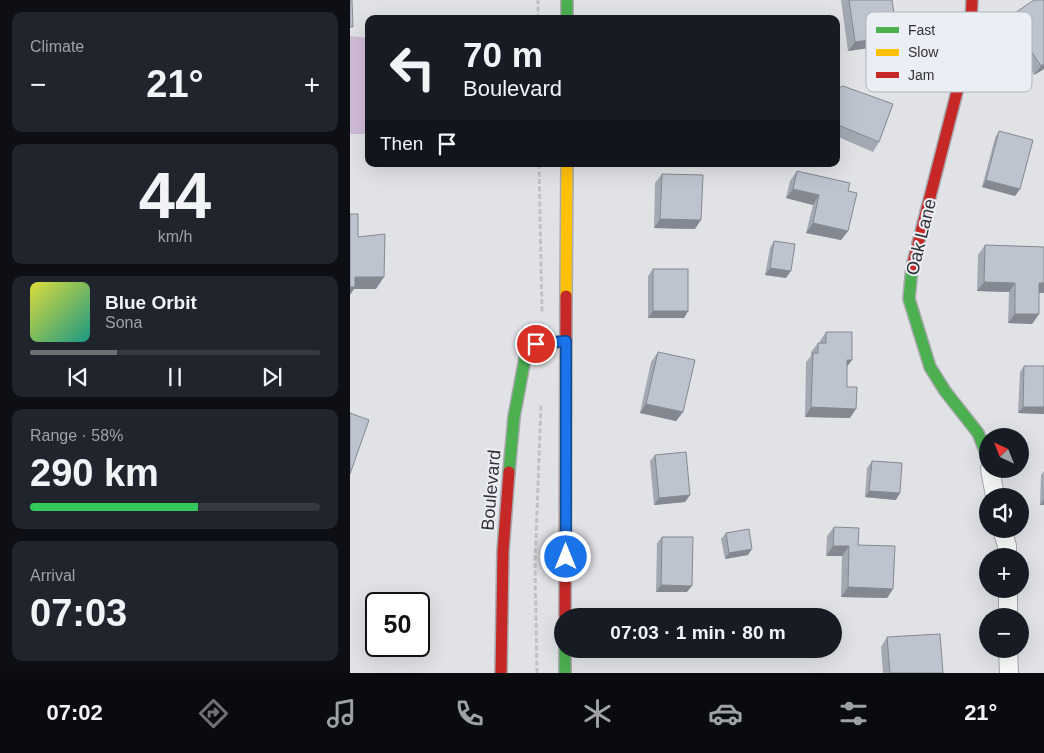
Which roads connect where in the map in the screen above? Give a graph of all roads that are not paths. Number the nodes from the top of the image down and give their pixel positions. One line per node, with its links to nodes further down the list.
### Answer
1 (567, 0): 2 (street)
2 (567, 15)
3 (957, 92): 6 (street, Oak Lane)
4 (567, 167): 5 (street)
5 (566, 341): 7 (street); 10 (street, Boulevard)
6 (979, 436)
7 (565, 608)
8 (565, 658): 11 (street)
9 (1008, 658): 12 (street)
10 (501, 673)
11 (565, 673)
12 (1009, 673)

